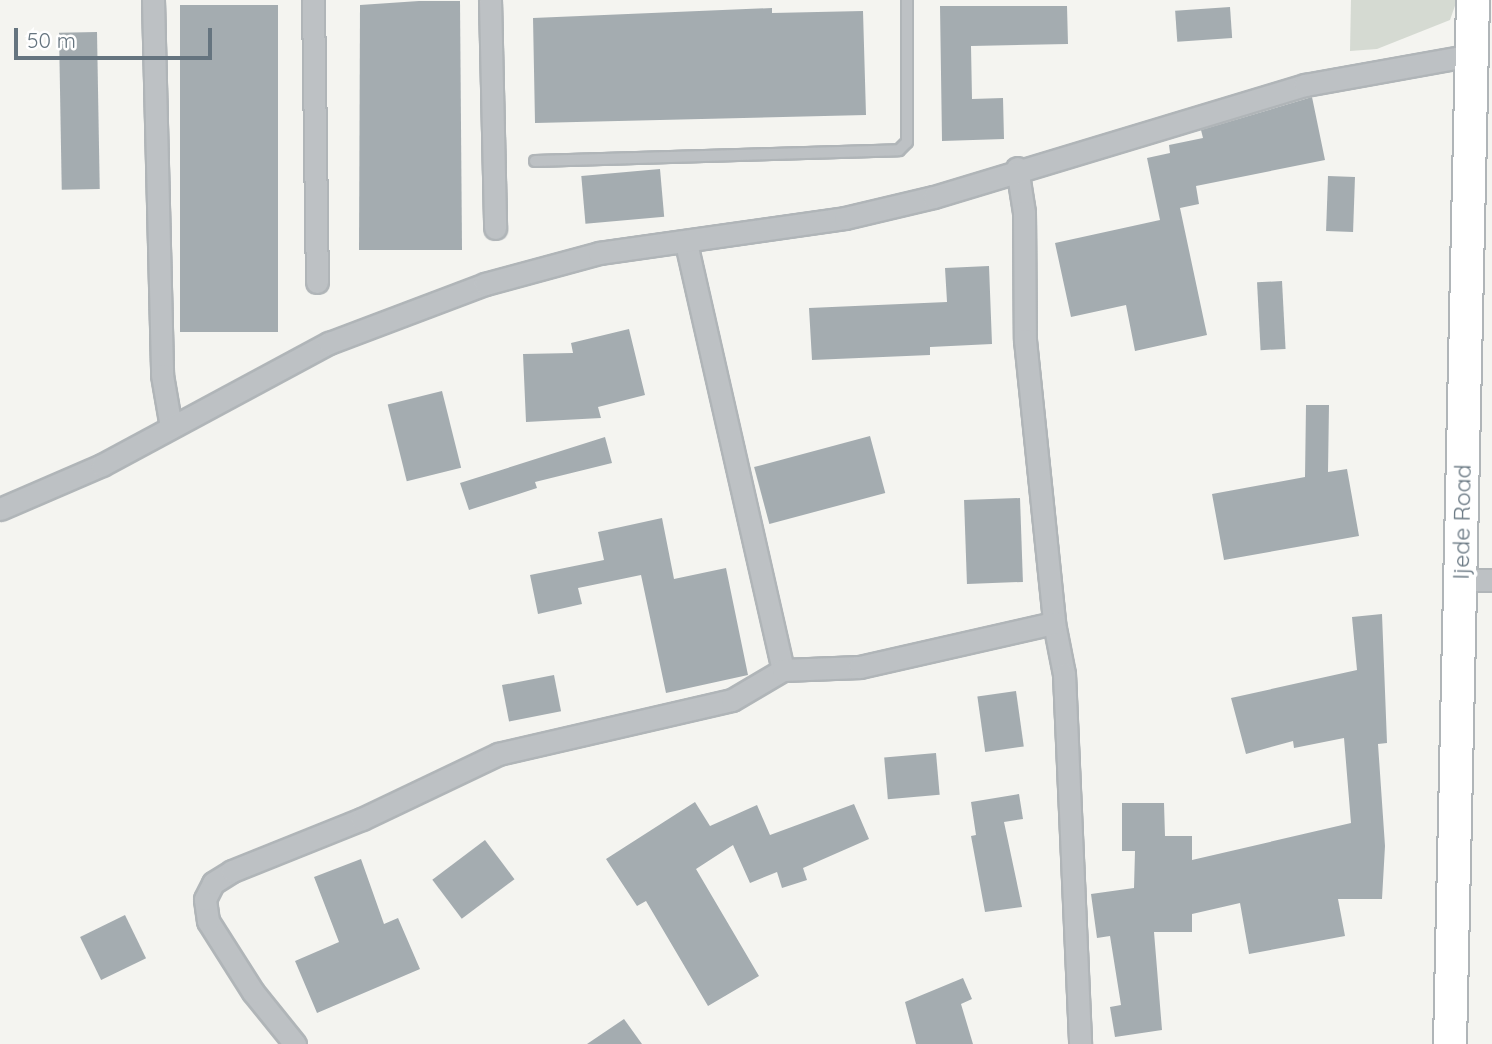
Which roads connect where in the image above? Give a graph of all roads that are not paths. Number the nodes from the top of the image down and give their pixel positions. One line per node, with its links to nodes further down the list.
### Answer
1 (153, 0): 12 (street)
2 (313, 0): 11 (street)
3 (490, 0): 9 (street)
4 (907, 0): 7 (lane)
5 (1473, 0): 6 (main road, Ijede Road)
6 (1471, 55): 8 (street); 14 (main road, Ijede Road)
7 (534, 161)
8 (1017, 168): 10 (street); 15 (street)
9 (495, 228)
10 (686, 243): 12 (street); 16 (street)
11 (317, 282)
12 (171, 427): 13 (street)
13 (0, 509)
14 (1477, 580): 19 (main road, Ijede Road)
15 (1054, 623): 16 (street); 18 (street)
16 (783, 670): 17 (street)
17 (295, 1044)
18 (1080, 1044)
19 (1450, 1044)

